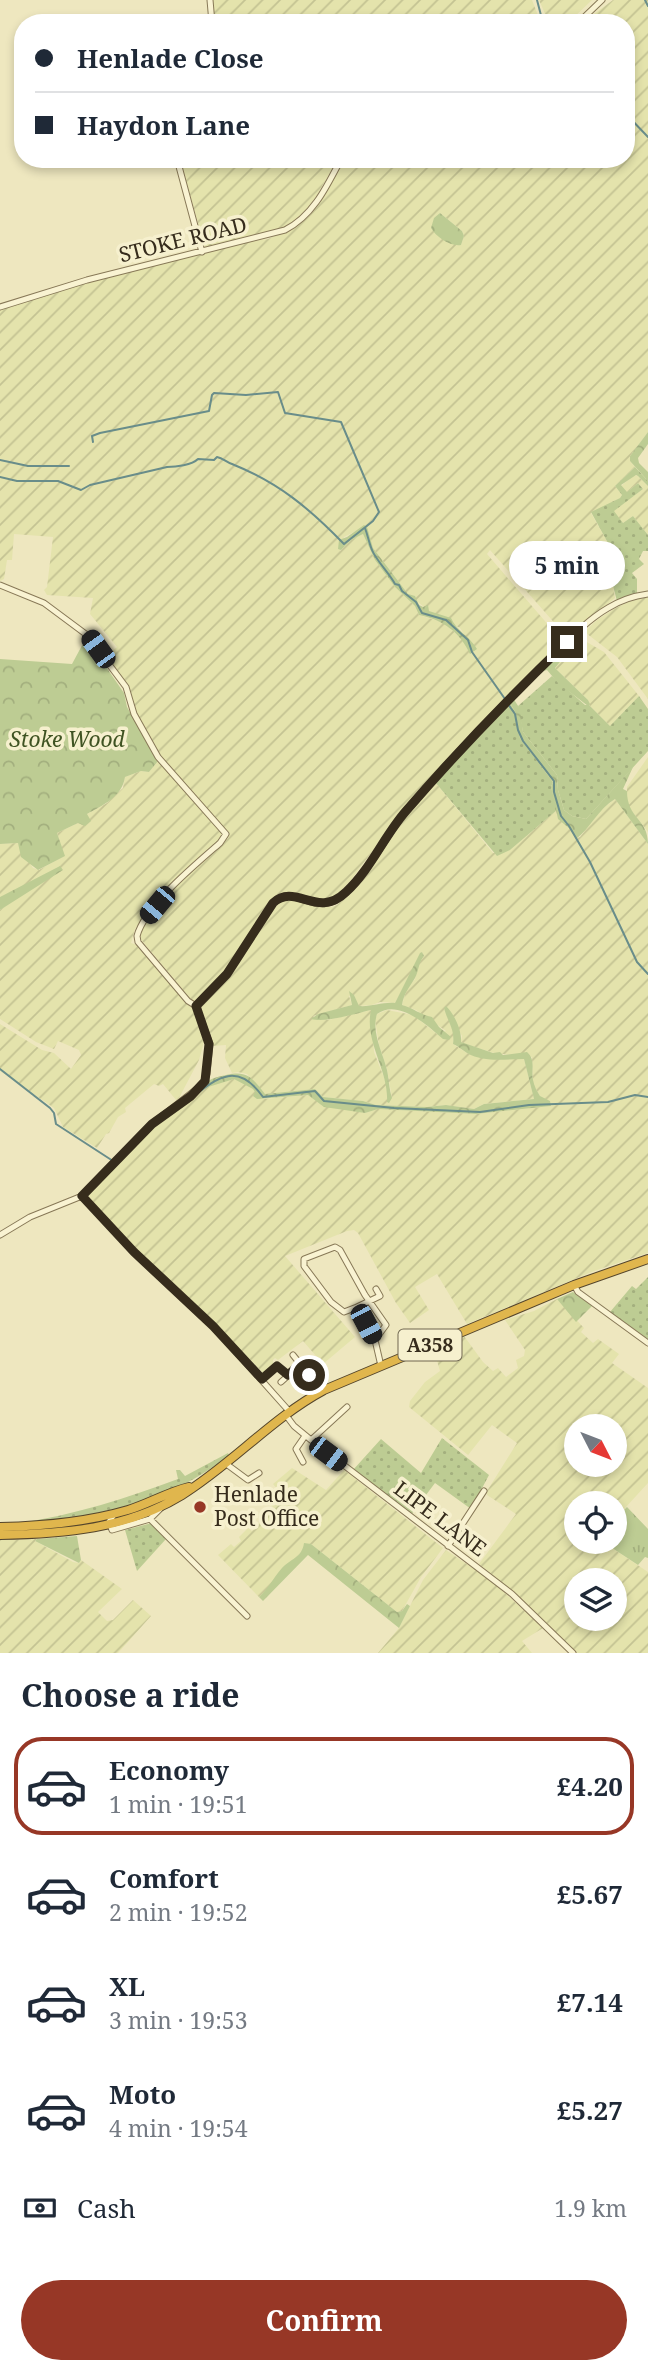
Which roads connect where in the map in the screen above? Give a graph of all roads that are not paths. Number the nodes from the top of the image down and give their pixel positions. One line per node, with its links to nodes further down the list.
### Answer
1 (602, 0): 2 (street)
2 (587, 14)
3 (179, 168): 5 (street)
4 (336, 168): 5 (street, STOKE ROAD)
5 (202, 252): 6 (street, STOKE ROAD)
6 (0, 307)
7 (0, 585): 9 (street)
8 (648, 594): 9 (street)
9 (196, 1006): 10 (street)
10 (82, 1196): 11 (street); 26 (street)
11 (0, 1235)
12 (648, 1259): 13 (highway, A358)
13 (574, 1285): 20 (street); 23 (highway, A358)
14 (376, 1289): 15 (street)
15 (380, 1296): 16 (street); 17 (street)
16 (370, 1302): 18 (street); 18 (street); 19 (street)
17 (385, 1303)
18 (357, 1307): 19 (street)
19 (374, 1340): 23 (street)
20 (648, 1343)
21 (293, 1355): 22 (street)
22 (300, 1364): 24 (street); 25 (street)
23 (381, 1366): 29 (highway, A358)
24 (321, 1367)
25 (288, 1375): 26 (street); 27 (street)
26 (262, 1379): 29 (street)
27 (281, 1382)
28 (348, 1407): 30 (street)
29 (287, 1413): 30 (street, LIPE LANE); 32 (highway, A358)
30 (308, 1438): 31 (street); 43 (street, LIPE LANE)
31 (303, 1462)
32 (225, 1463): 33 (street); 34 (highway, A358)
33 (259, 1473)
34 (192, 1486): 36 (highway, A358); 37 (highway, A358)
35 (484, 1491): 43 (street)
36 (165, 1504): 39 (street); 40 (highway, A358)
37 (115, 1513): 38 (highway, A358); 40 (street)
38 (93, 1518): 40 (street); 41 (highway, A358)
39 (150, 1519): 40 (street); 44 (street)
40 (109, 1524): 42 (highway, A358)
41 (0, 1527)
42 (0, 1535)
43 (448, 1546): 45 (street, LIPE LANE)
44 (247, 1616)
45 (573, 1653)

